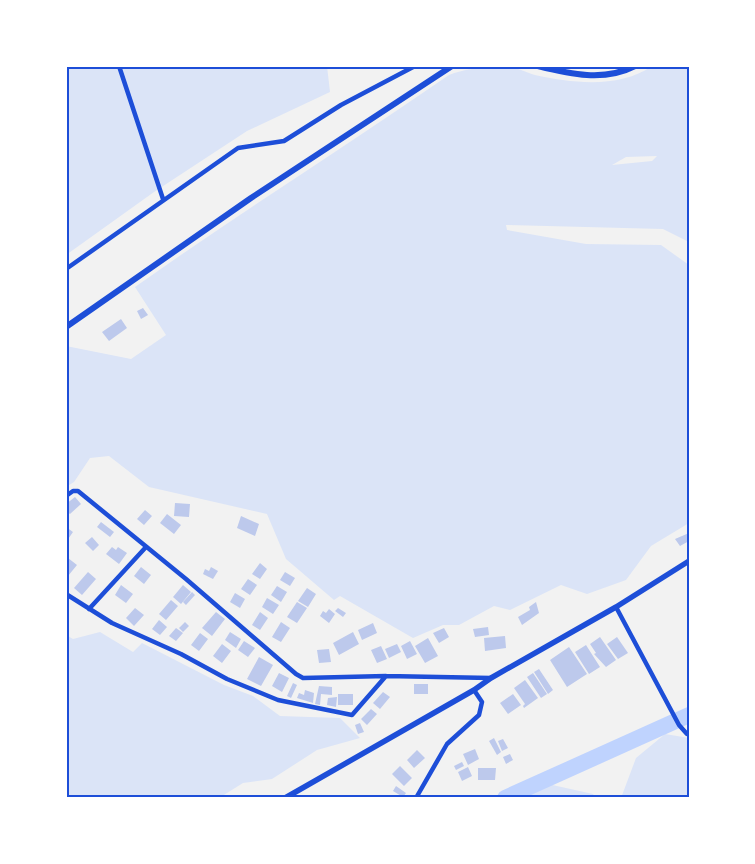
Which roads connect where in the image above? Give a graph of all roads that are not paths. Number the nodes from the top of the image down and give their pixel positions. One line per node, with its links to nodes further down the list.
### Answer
1 (119, 66): 6 (street)
2 (415, 66): 6 (street)
3 (452, 66): 8 (main road)
4 (538, 66): 5 (main road)
5 (635, 66)
6 (163, 199): 7 (street)
7 (66, 269)
8 (66, 326)
9 (66, 496): 10 (street)
10 (146, 547): 14 (street); 15 (street)
11 (689, 561): 13 (street)
12 (66, 594): 14 (street)
13 (616, 607): 16 (street); 18 (street)
14 (89, 609): 15 (street)
15 (386, 676): 16 (street)
16 (491, 678): 17 (street)
17 (474, 690): 19 (street); 20 (street)
18 (689, 733)
19 (284, 798)
20 (416, 798)

